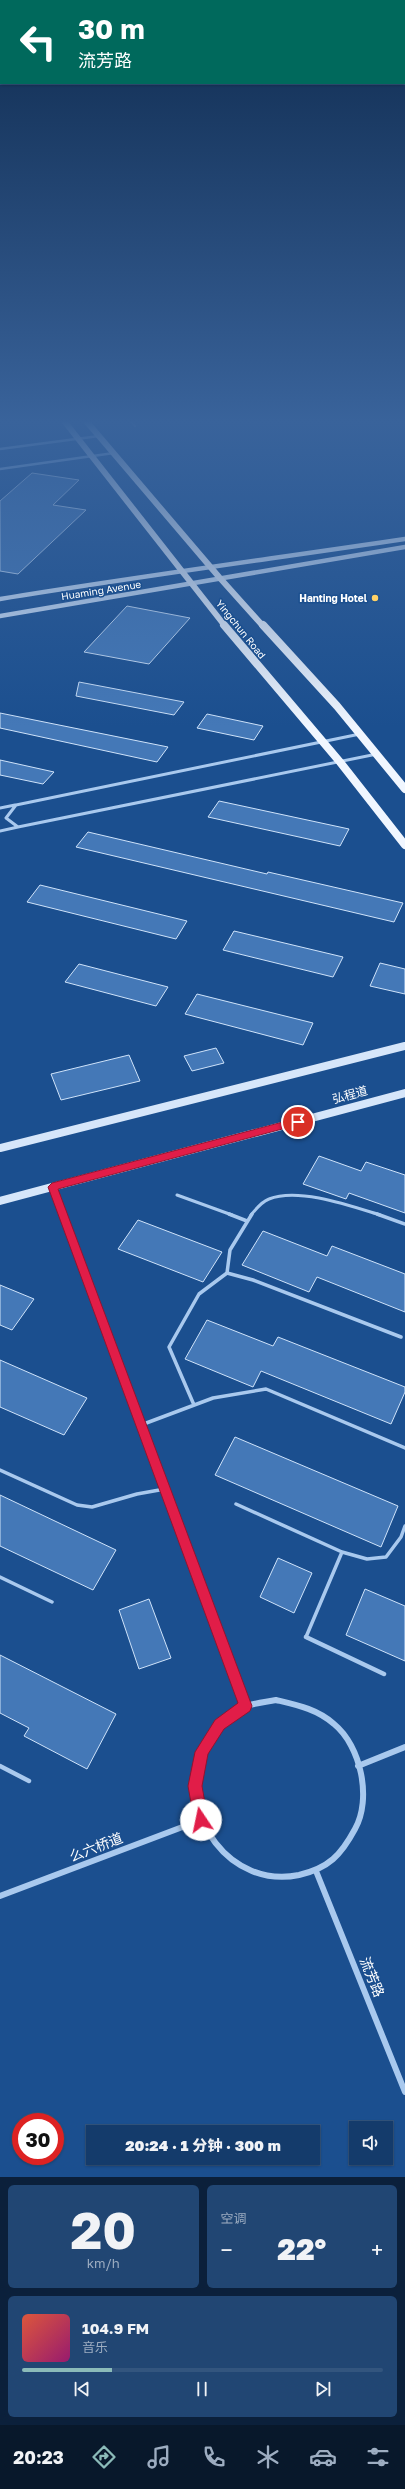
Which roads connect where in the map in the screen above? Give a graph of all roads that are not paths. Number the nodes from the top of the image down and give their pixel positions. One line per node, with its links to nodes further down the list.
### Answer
1 (145, 524): 6 (main road, Yingchun Road)
2 (174, 524): 5 (main road, Yingchun Road)
3 (405, 539): 5 (main road, Huaming Avenue)
4 (405, 548): 7 (main road, Huaming Avenue)
5 (212, 568): 6 (main road, Huaming Avenue); 7 (main road, Yingchun Road)
6 (182, 571): 8 (main road, Yingchun Road); 9 (main road, Huaming Avenue)
7 (219, 577): 8 (main road, Huaming Avenue); 11 (main road, Yingchun Road)
8 (192, 584): 10 (main road, Huaming Avenue); 12 (main road, Yingchun Road)
9 (0, 599)
10 (0, 616)
11 (360, 734): 12 (street); 13 (main road, Yingchun Road)
12 (324, 742): 14 (main road, Yingchun Road); 16 (street)
13 (377, 754): 14 (street); 15 (main road, Yingchun Road)
14 (340, 762): 18 (street); 20 (main road, Yingchun Road)
15 (405, 789)
16 (16, 805): 17 (street); 18 (street)
17 (0, 808)
18 (18, 827): 19 (street)
19 (0, 831)
20 (405, 845)
21 (405, 1046): 23 (main road)
22 (405, 1093): 24 (main road, 弘程道)
23 (0, 1148)
24 (52, 1187): 26 (main road, 弘程道); 32 (street)
25 (177, 1195): 27 (lane)
26 (0, 1201)
27 (247, 1221): 28 (lane); 29 (lane)
28 (405, 1224)
29 (227, 1273): 30 (lane); 31 (lane)
30 (401, 1337)
31 (194, 1405): 32 (lane); 33 (lane)
32 (141, 1425): 35 (street)
33 (405, 1448)
34 (0, 1470): 35 (lane)
35 (165, 1489): 43 (street)
36 (236, 1504): 39 (lane)
37 (405, 1526): 38 (lane)
38 (403, 1538): 39 (lane)
39 (342, 1552): 42 (lane)
40 (0, 1577): 41 (lane)
41 (52, 1602)
42 (384, 1674)
43 (245, 1706): 46 (street); 48 (street)
44 (405, 1747): 46 (street)
45 (0, 1766): 47 (lane)
46 (358, 1766): 49 (street)
47 (29, 1781)
48 (201, 1820): 49 (street); 50 (street, 么六桥道)
49 (316, 1871): 51 (street, 流芳路)
50 (0, 1896)
51 (405, 2092)

